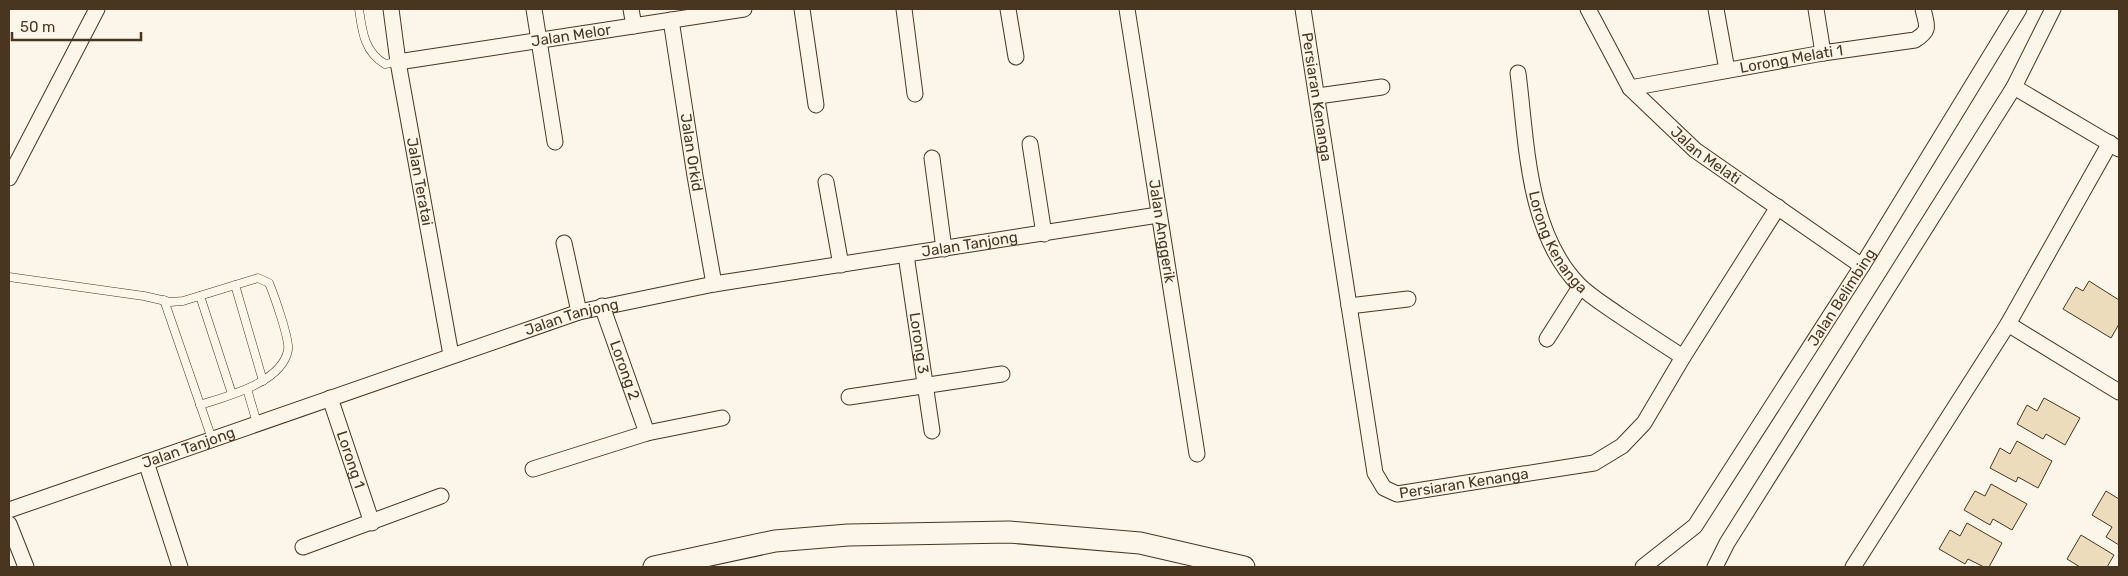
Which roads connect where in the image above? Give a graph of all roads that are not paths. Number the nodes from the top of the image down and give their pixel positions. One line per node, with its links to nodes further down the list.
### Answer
1 (97, 9): 36 (street)
2 (359, 9): 23 (lane)
3 (391, 9): 23 (street, Jalan Teratai)
4 (534, 9): 20 (street)
5 (631, 9): 19 (street)
6 (744, 9): 18 (street, Jalan Melor)
7 (802, 9): 31 (street)
8 (904, 9): 29 (street)
9 (1008, 9): 22 (street)
10 (1127, 9): 39 (street, Jalan Anggerik)
11 (1303, 9): 30 (street, Persiaran Kenanga)
12 (1588, 9): 28 (street, Jalan Melati)
13 (1716, 9): 24 (street)
14 (1816, 9): 21 (street)
15 (1923, 9): 21 (street, Lorong Melati 1)
16 (2019, 9): 45 (street, Jalan Belimbing)
17 (2053, 9): 27 (street)
18 (671, 20): 19 (street, Jalan Melor); 47 (street, Jalan Orkid)
19 (634, 26): 20 (street, Jalan Melor)
20 (539, 40): 23 (street, Jalan Melor); 32 (street)
21 (1823, 52): 24 (street, Lorong Melati 1)
22 (1016, 58)
23 (398, 62): 58 (street, Jalan Teratai)
24 (1727, 70): 28 (street, Lorong Melati 1)
25 (1518, 73): 49 (street, Lorong Kenanga)
26 (1382, 87): 30 (street)
27 (2014, 87): 34 (street); 87 (street)
28 (1630, 88): 38 (street, Jalan Melati)
29 (915, 94)
30 (1318, 96): 54 (street, Persiaran Kenanga)
31 (816, 105)
32 (555, 142)
33 (1030, 144): 40 (street)
34 (2114, 146): 56 (street)
35 (932, 158): 42 (street)
36 (10, 172)
37 (826, 182): 44 (street)
38 (1778, 207): 45 (street, Jalan Melati); 59 (street, Persiaran Kenanga)
39 (1158, 215): 40 (street, Jalan Tanjong); 74 (street, Jalan Anggerik)
40 (1044, 234): 42 (street, Jalan Tanjong)
41 (564, 243): 55 (street)
42 (944, 249): 43 (street, Jalan Tanjong)
43 (906, 255): 44 (street, Jalan Tanjong); 62 (street, Lorong 3)
44 (841, 266): 47 (street, Jalan Tanjong)
45 (1862, 266): 86 (street, Jalan Belimbing)
46 (9, 277): 52 (lane)
47 (714, 284): 53 (street, Jalan Tanjong)
48 (235, 285): 50 (lane); 61 (lane); 61 (lane)
49 (1580, 286): 57 (street); 59 (street, Lorong Kenanga)
50 (200, 296): 52 (lane); 65 (lane)
51 (1408, 299): 54 (street)
52 (164, 300): 68 (lane)
53 (602, 306): 55 (street, Jalan Tanjong); 72 (street, Lorong 2)
54 (1349, 306): 59 (street, Persiaran Kenanga)
55 (579, 312): 58 (street, Jalan Tanjong)
56 (2008, 324): 64 (street); 88 (street)
57 (1547, 339)
58 (451, 355): 67 (street, Jalan Tanjong)
59 (1682, 357)
60 (1002, 374): 62 (street)
61 (263, 381): 63 (lane)
62 (925, 386): 66 (street); 71 (street, Lorong 3)
63 (247, 389): 65 (lane); 70 (lane)
64 (2119, 392)
65 (232, 394): 68 (lane)
66 (848, 396)
67 (330, 398): 70 (street, Jalan Tanjong); 79 (street, Lorong 1)
68 (200, 405): 73 (lane)
69 (722, 418): 72 (street)
70 (257, 423): 73 (street, Jalan Tanjong)
71 (932, 431)
72 (647, 433): 76 (street)
73 (212, 439): 75 (street, Jalan Tanjong)
74 (1197, 454)
75 (146, 462): 78 (street, Jalan Tanjong); 83 (street)
76 (533, 469)
77 (440, 496): 79 (street)
78 (9, 510)
79 (372, 522): 81 (street)
80 (9, 524): 82 (street)
81 (303, 547)
82 (26, 567)
83 (180, 567)
84 (654, 567): 85 (main road)
85 (1244, 567)
86 (1643, 567)
87 (1715, 567)
88 (1853, 567)

